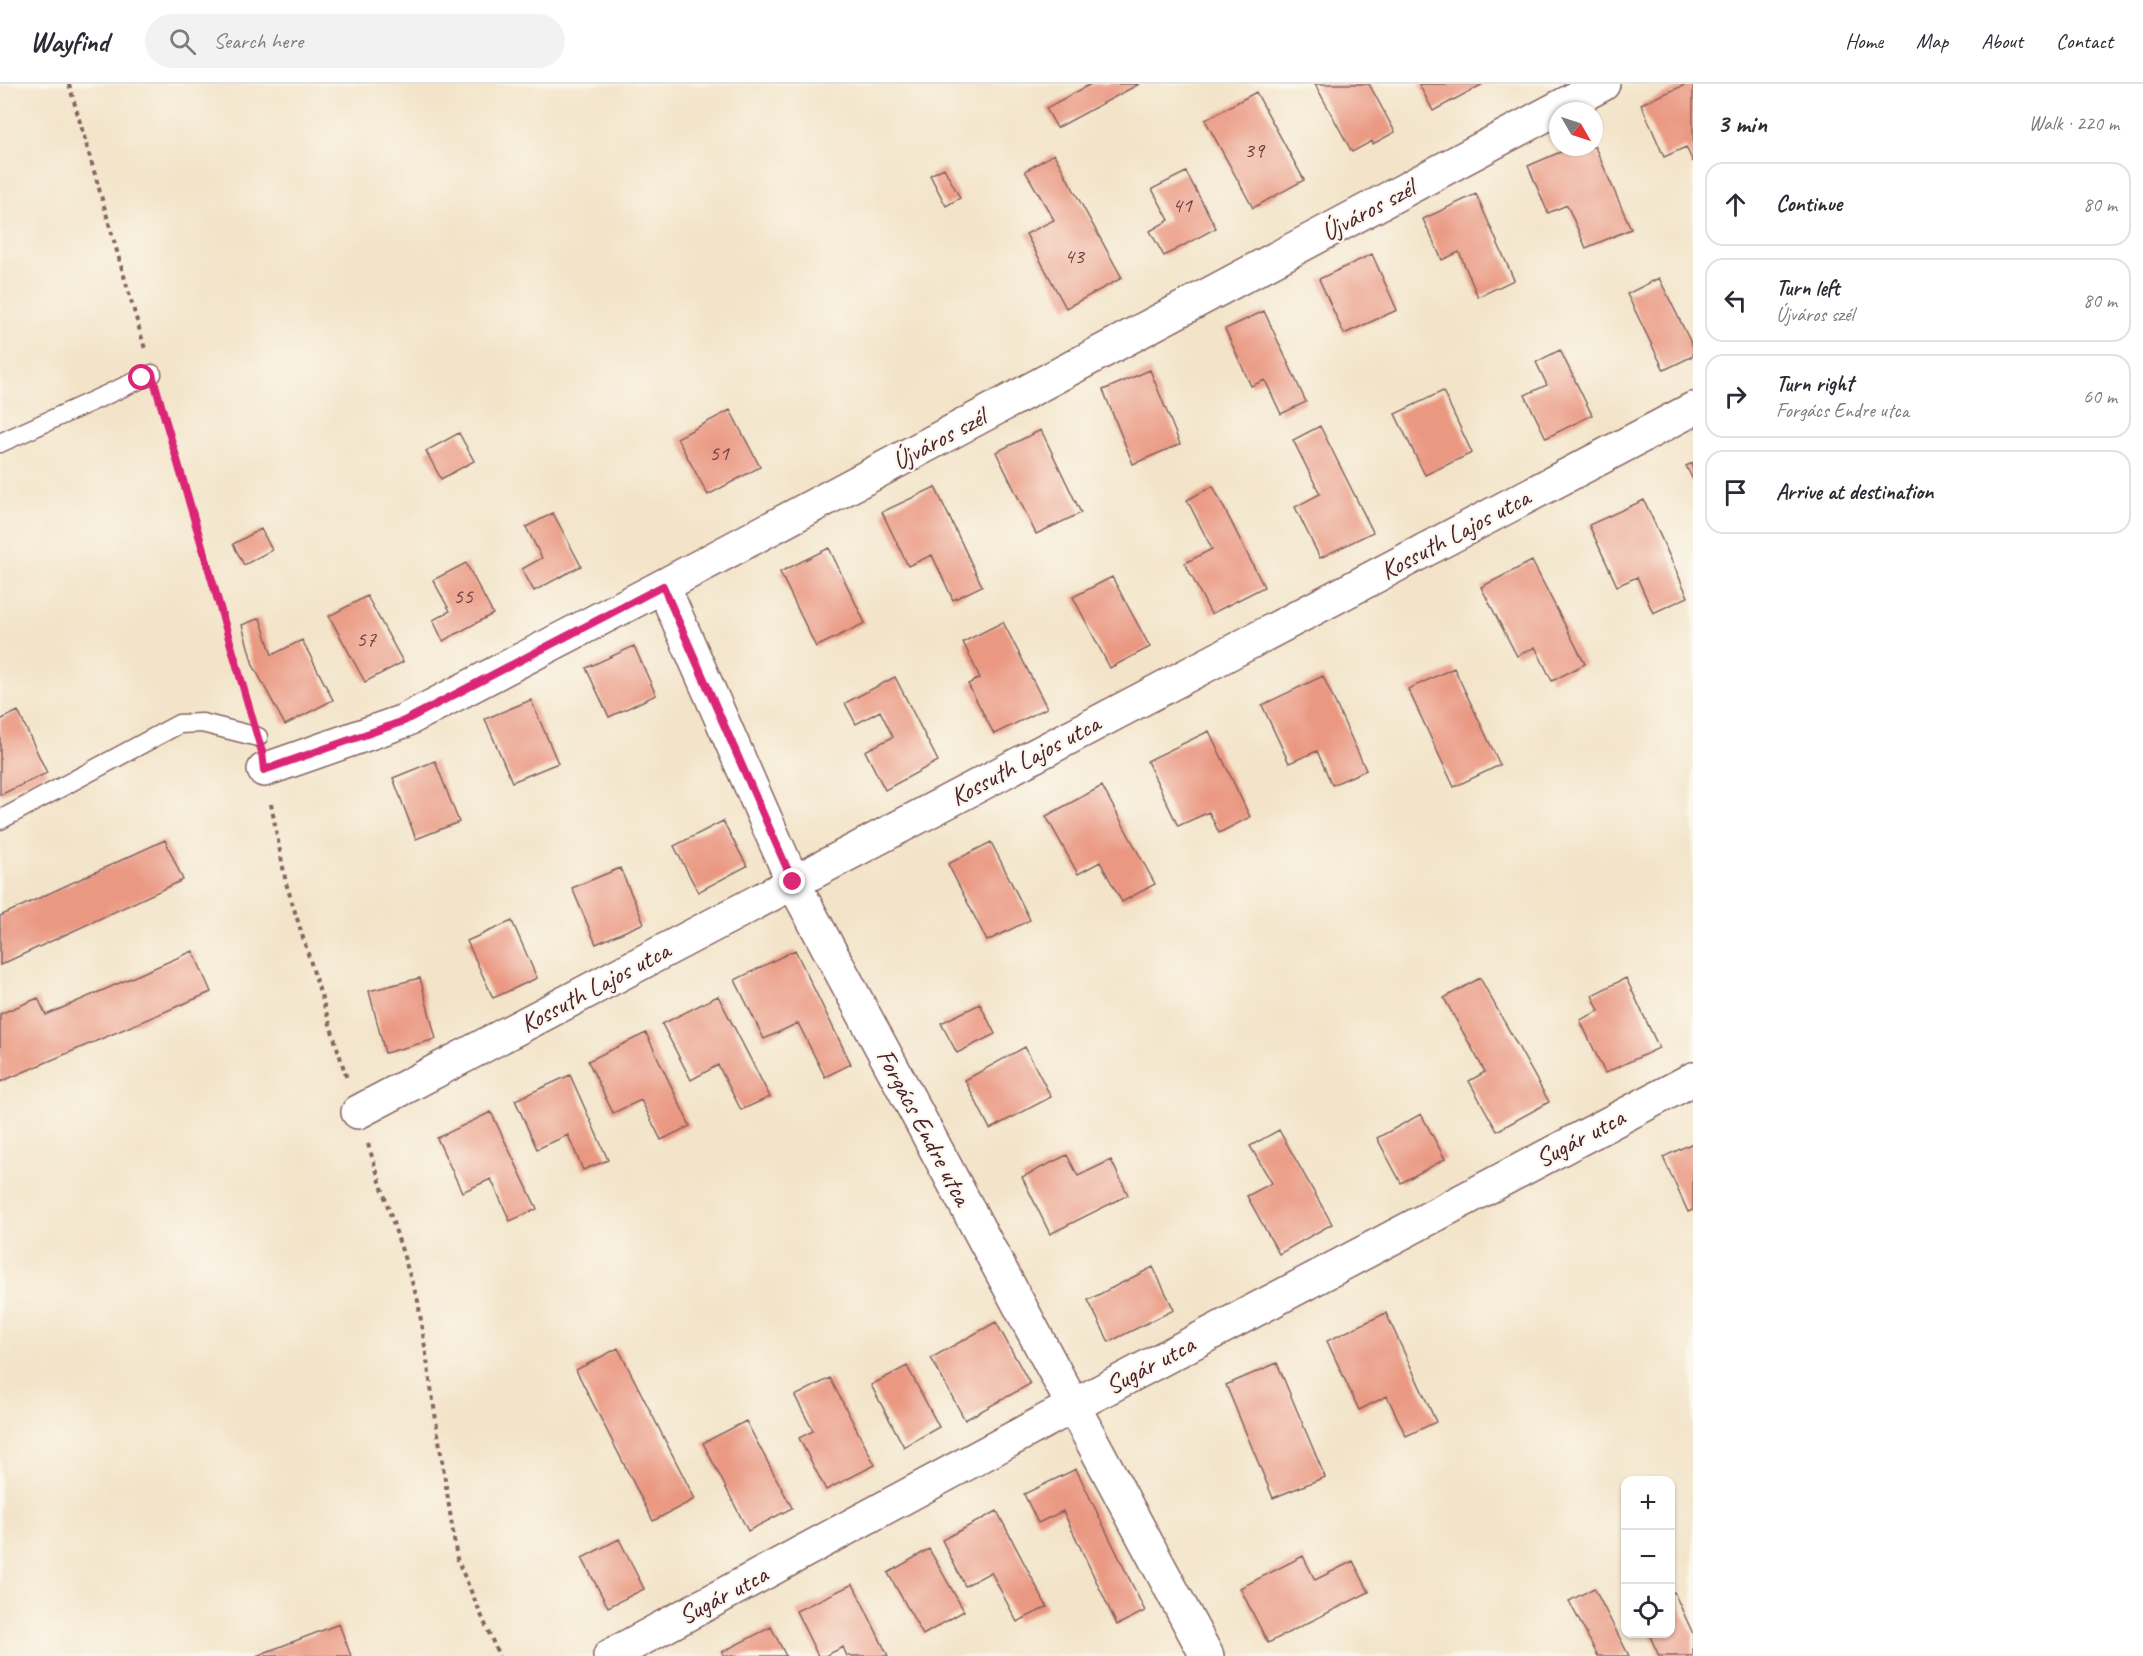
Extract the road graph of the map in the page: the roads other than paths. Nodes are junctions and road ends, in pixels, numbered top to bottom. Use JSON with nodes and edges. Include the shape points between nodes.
{"nodes":[{"id":1,"x":1604,"y":84,"type":"edge"},
{"id":2,"x":152,"y":374,"type":"road end"},
{"id":3,"x":1693,"y":409,"type":"edge"},
{"id":4,"x":0,"y":443,"type":"edge"},
{"id":5,"x":663,"y":586,"type":"junction"},
{"id":6,"x":258,"y":737,"type":"road end"},
{"id":7,"x":264,"y":770,"type":"road end"},
{"id":8,"x":0,"y":820,"type":"edge"},
{"id":9,"x":793,"y":882,"type":"junction"},
{"id":10,"x":1693,"y":1078,"type":"edge"},
{"id":11,"x":358,"y":1113,"type":"road end"},
{"id":12,"x":1073,"y":1406,"type":"junction"},
{"id":13,"x":610,"y":1656,"type":"edge"},
{"id":14,"x":1207,"y":1656,"type":"edge"}],
"edges":[{"from":1,"to":5,"type":"street","name":"Újváros szél"},
{"from":2,"to":4,"type":"lane"},
{"from":3,"to":9,"type":"street","name":"Kossuth Lajos utca"},
{"from":5,"to":7,"type":"street","name":"Újváros szél","via":[[404,721]]},
{"from":5,"to":9,"type":"street","name":"Forgács Endre utca"},
{"from":6,"to":8,"type":"lane","via":[[202,723],[179,724]]},
{"from":9,"to":11,"type":"street","name":"Kossuth Lajos utca"},
{"from":9,"to":12,"type":"street","name":"Forgács Endre utca"},
{"from":10,"to":12,"type":"street","name":"Sugár utca"},
{"from":12,"to":13,"type":"street","name":"Sugár utca"},
{"from":12,"to":14,"type":"street","name":"Forgács Endre utca"}]}
